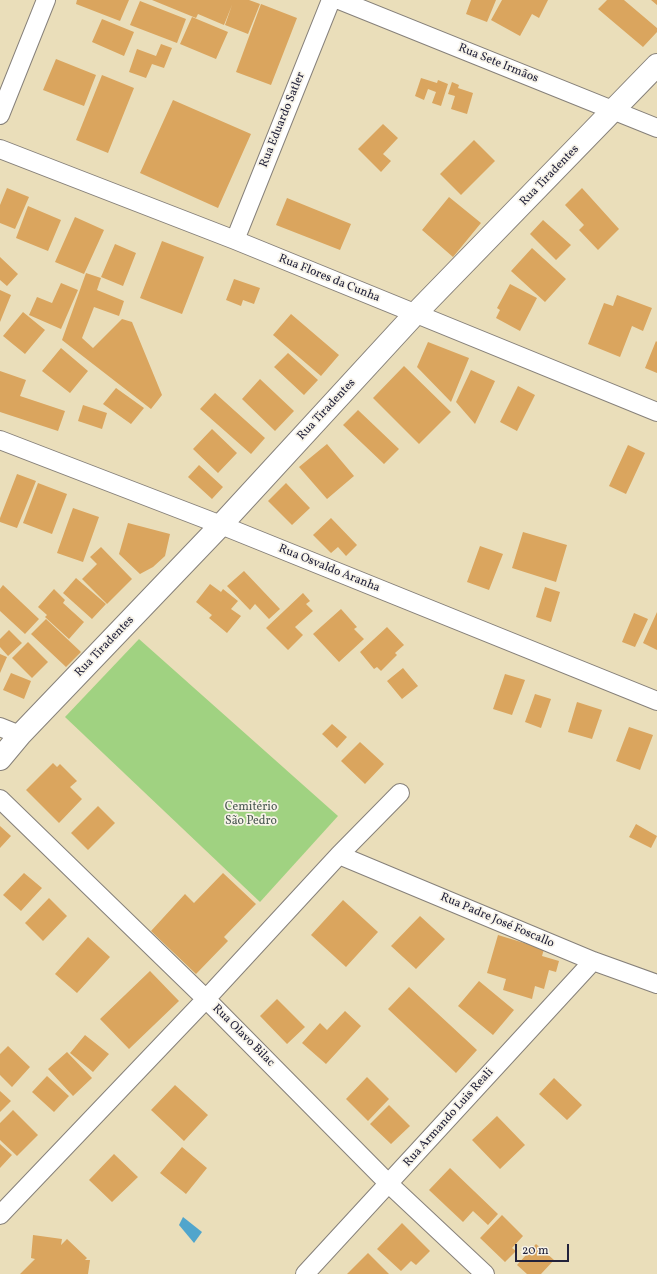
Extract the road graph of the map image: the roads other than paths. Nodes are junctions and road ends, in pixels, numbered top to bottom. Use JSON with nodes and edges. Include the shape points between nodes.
{"nodes":[{"id":1,"x":46,"y":0,"type":"edge"},
{"id":2,"x":330,"y":0,"type":"edge"},
{"id":3,"x":338,"y":0,"type":"edge"},
{"id":4,"x":657,"y":65,"type":"edge"},
{"id":5,"x":614,"y":111,"type":"junction"},
{"id":6,"x":0,"y":115,"type":"edge"},
{"id":7,"x":657,"y":128,"type":"edge"},
{"id":8,"x":0,"y":149,"type":"edge"},
{"id":9,"x":235,"y":240,"type":"junction"},
{"id":10,"x":414,"y":314,"type":"junction"},
{"id":11,"x":657,"y":412,"type":"edge"},
{"id":12,"x":0,"y":440,"type":"edge"},
{"id":13,"x":221,"y":525,"type":"junction"},
{"id":14,"x":657,"y":701,"type":"edge"},
{"id":15,"x":0,"y":727,"type":"edge"},
{"id":16,"x":20,"y":735,"type":"junction"},
{"id":17,"x":0,"y":759,"type":"edge"},
{"id":18,"x":400,"y":793,"type":"dead end"},
{"id":19,"x":0,"y":799,"type":"edge"},
{"id":20,"x":339,"y":855,"type":"junction"},
{"id":21,"x":593,"y":961,"type":"junction"},
{"id":22,"x":657,"y":984,"type":"edge"},
{"id":23,"x":206,"y":999,"type":"junction"},
{"id":24,"x":389,"y":1184,"type":"junction"},
{"id":25,"x":0,"y":1215,"type":"edge"},
{"id":26,"x":305,"y":1274,"type":"edge"},
{"id":27,"x":485,"y":1274,"type":"edge"}],
"edges":[{"from":1,"to":6,"type":"street"},
{"from":2,"to":9,"type":"street","name":"Rua Eduardo Satler"},
{"from":3,"to":5,"type":"street","name":"Rua Sete Irmãos"},
{"from":4,"to":5,"type":"street","name":"Rua Tiradentes"},
{"from":5,"to":7,"type":"street","name":"Rua Sete Irmãos"},
{"from":5,"to":10,"type":"street","name":"Rua Tiradentes"},
{"from":8,"to":9,"type":"street","name":"Rua Flores da Cunha"},
{"from":9,"to":10,"type":"street","name":"Rua Flores da Cunha"},
{"from":10,"to":11,"type":"street","name":"Rua Flores da Cunha"},
{"from":10,"to":13,"type":"street","name":"Rua Tiradentes"},
{"from":12,"to":13,"type":"street","name":"Rua Osvaldo Aranha"},
{"from":13,"to":14,"type":"street","name":"Rua Osvaldo Aranha"},
{"from":13,"to":16,"type":"street","name":"Rua Tiradentes"},
{"from":15,"to":16,"type":"street"},
{"from":16,"to":17,"type":"street","name":"Rua Tiradentes"},
{"from":18,"to":20,"type":"street"},
{"from":19,"to":23,"type":"street","name":"Rua Olavo Bilac"},
{"from":20,"to":21,"type":"street","name":"Rua Padre José Foscallo"},
{"from":20,"to":23,"type":"street"},
{"from":21,"to":22,"type":"street","name":"Rua Padre José Foscallo"},
{"from":21,"to":24,"type":"street","name":"Rua Armando Luis Reali"},
{"from":23,"to":24,"type":"street","name":"Rua Olavo Bilac"},
{"from":23,"to":25,"type":"street"},
{"from":24,"to":26,"type":"street","name":"Rua Armando Luis Reali"},
{"from":24,"to":27,"type":"street","name":"Rua Olavo Bilac"}]}
